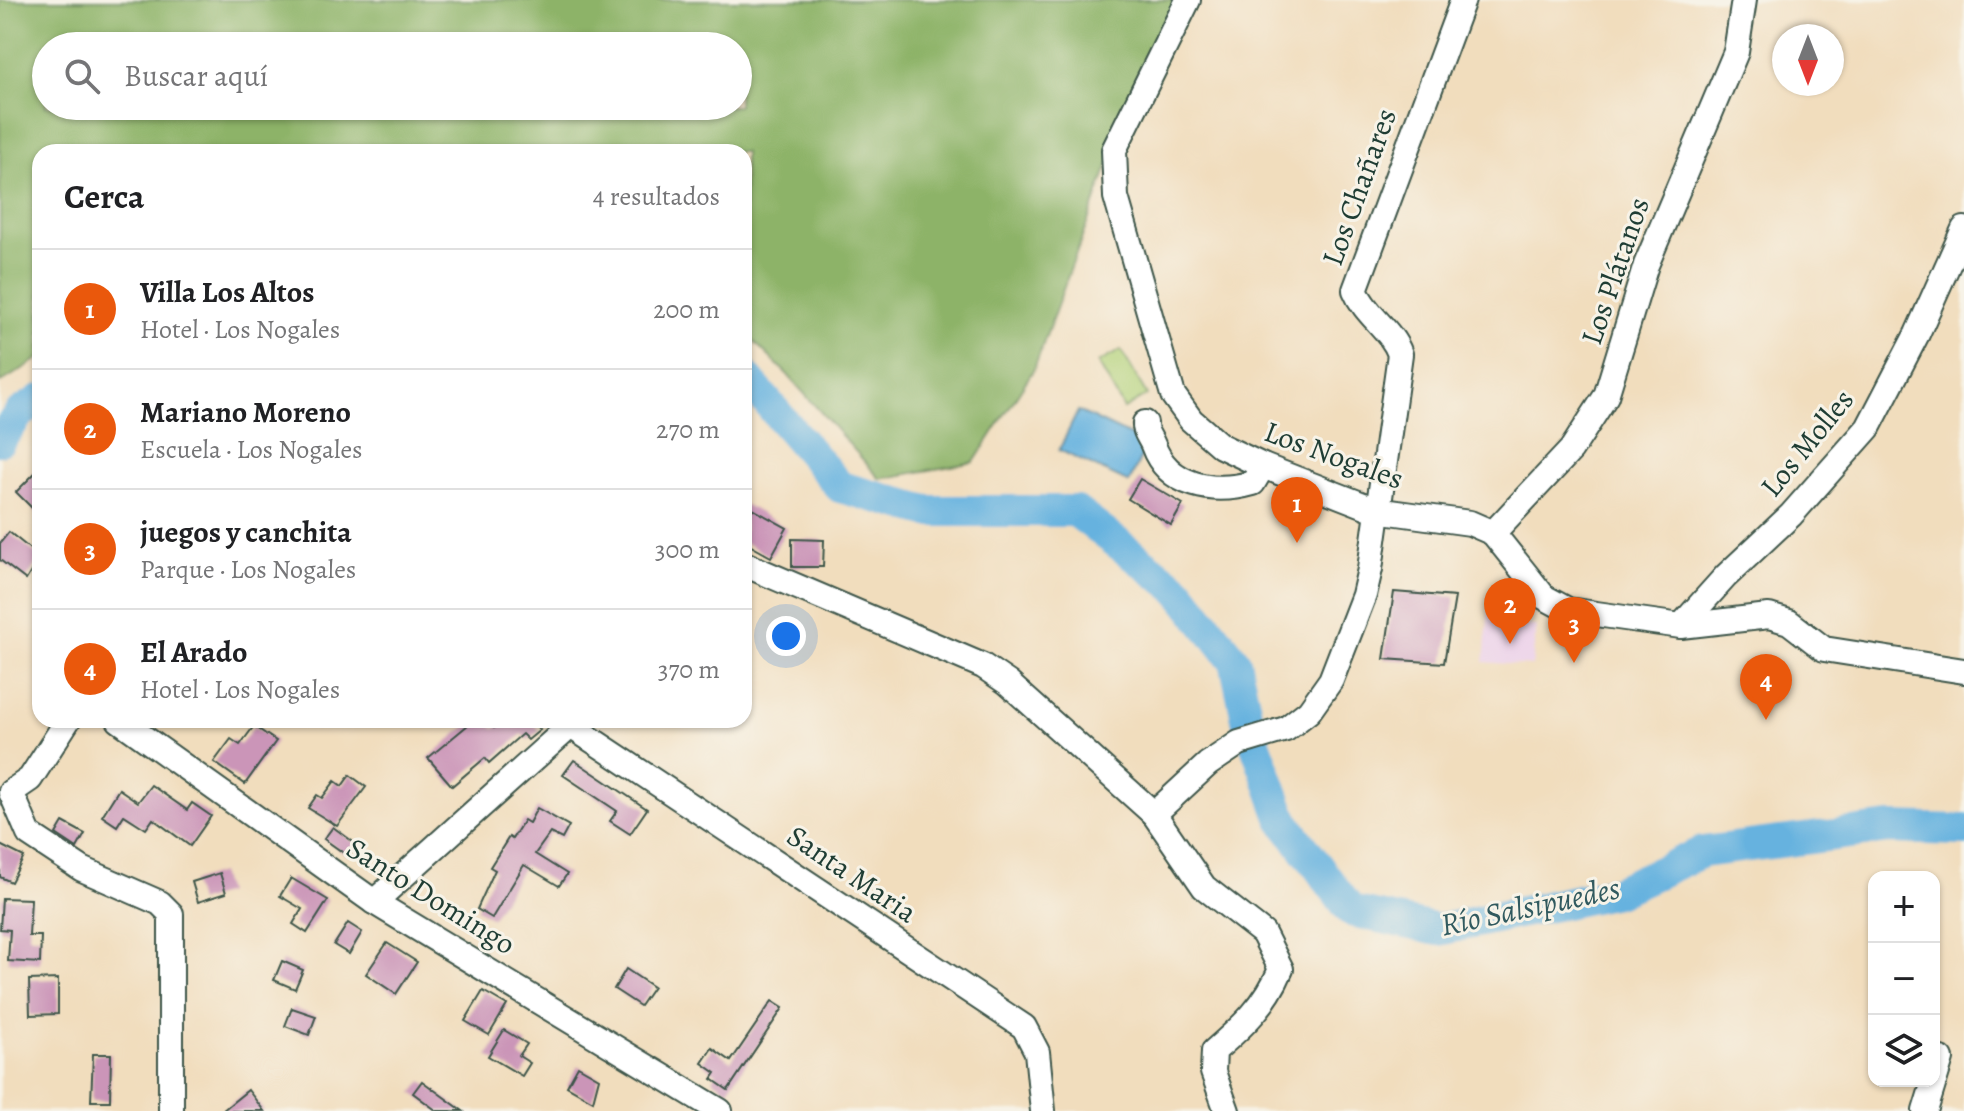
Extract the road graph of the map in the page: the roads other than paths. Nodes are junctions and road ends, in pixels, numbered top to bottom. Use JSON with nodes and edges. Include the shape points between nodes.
{"nodes":[{"id":1,"x":1188,"y":0,"type":"edge"},
{"id":2,"x":1463,"y":0,"type":"edge"},
{"id":3,"x":1744,"y":0,"type":"edge"},
{"id":4,"x":1964,"y":229,"type":"edge"},
{"id":5,"x":1145,"y":423,"type":"dead end"},
{"id":6,"x":1263,"y":466,"type":"junction"},
{"id":7,"x":1376,"y":510,"type":"junction"},
{"id":8,"x":1493,"y":533,"type":"junction"},
{"id":9,"x":752,"y":569,"type":"edge"},
{"id":10,"x":1681,"y":626,"type":"junction"},
{"id":11,"x":1964,"y":671,"type":"edge"},
{"id":12,"x":63,"y":728,"type":"edge"},
{"id":13,"x":130,"y":728,"type":"edge"},
{"id":14,"x":568,"y":728,"type":"edge"},
{"id":15,"x":581,"y":728,"type":"edge"},
{"id":16,"x":6,"y":790,"type":"edge"},
{"id":17,"x":1154,"y":814,"type":"junction"},
{"id":18,"x":374,"y":902,"type":"junction"},
{"id":19,"x":1941,"y":1059,"type":"dead end"},
{"id":20,"x":171,"y":1111,"type":"edge"},
{"id":21,"x":720,"y":1111,"type":"edge"},
{"id":22,"x":1043,"y":1111,"type":"edge"},
{"id":23,"x":1227,"y":1111,"type":"edge"},
{"id":24,"x":1925,"y":1111,"type":"edge"}],
"edges":[{"from":1,"to":6,"type":"street","name":"Los Nogales","via":[[1114,150],[1116,197],[1173,395],[1191,420],[1221,446]]},
{"from":2,"to":7,"type":"street","name":"Los Chañares","via":[[1355,290],[1400,354]]},
{"from":3,"to":8,"type":"street","name":"Los Plátanos","via":[[1736,52],[1646,265],[1606,396],[1571,450]]},
{"from":4,"to":10,"type":"street","name":"Los Molles","via":[[1868,428]]},
{"from":5,"to":6,"type":"street","via":[[1156,455],[1183,481],[1235,488],[1253,483]]},
{"from":6,"to":7,"type":"street","name":"Los Nogales"},
{"from":7,"to":8,"type":"street","name":"Los Nogales","via":[[1470,523]]},
{"from":7,"to":17,"type":"street","name":"Los Chañares","via":[[1364,595],[1331,680],[1309,711],[1286,729],[1239,743]]},
{"from":8,"to":10,"type":"street","via":[[1544,597],[1568,610]]},
{"from":9,"to":17,"type":"street","via":[[983,666]]},
{"from":10,"to":11,"type":"street","via":[[1769,616],[1789,622],[1824,649]]},
{"from":12,"to":16,"type":"street","via":[[30,779]]},
{"from":13,"to":18,"type":"street","name":"Santo Domingo"},
{"from":14,"to":18,"type":"street"},
{"from":15,"to":22,"type":"street","name":"Santa Maria","via":[[1024,1027],[1037,1052]]},
{"from":16,"to":20,"type":"street","via":[[29,834],[82,869],[160,903],[171,914]]},
{"from":17,"to":23,"type":"street","via":[[1204,887],[1263,933],[1281,969],[1271,994],[1214,1051],[1213,1072]]},
{"from":18,"to":21,"type":"street","name":"Santo Domingo"},
{"from":19,"to":24,"type":"street"}]}
